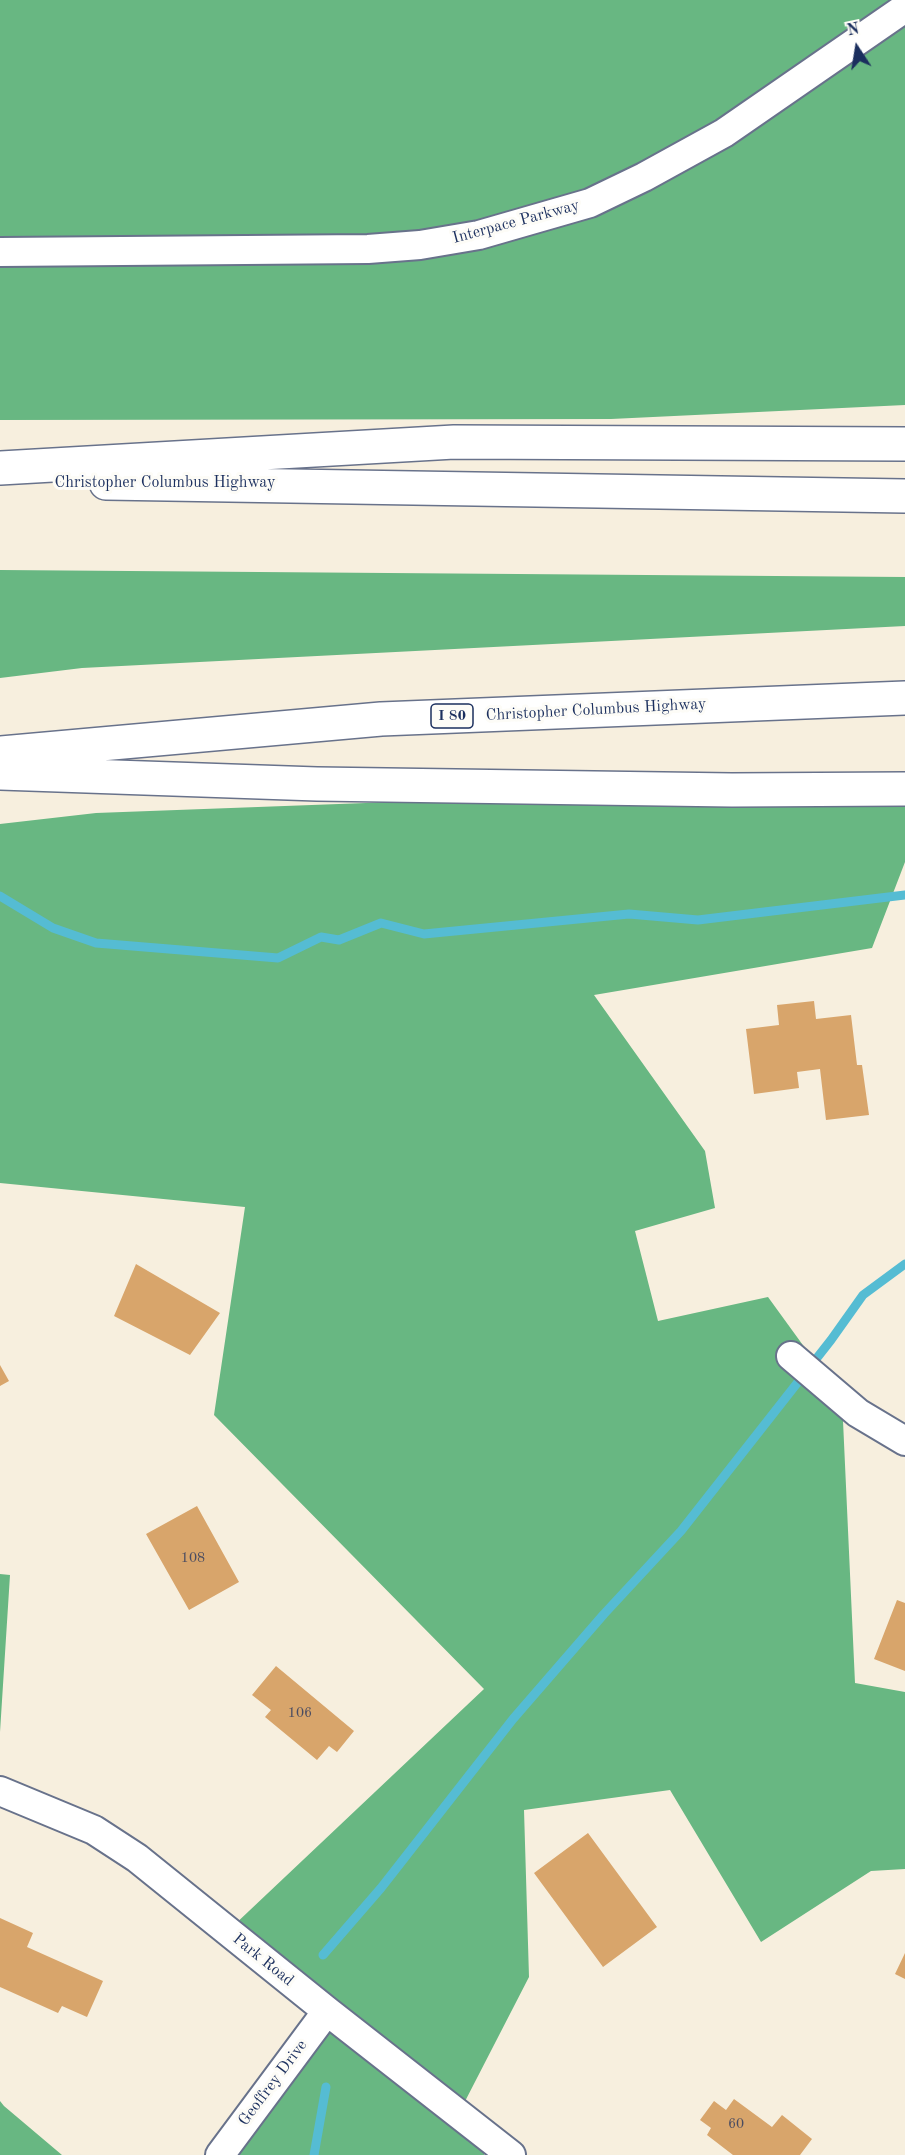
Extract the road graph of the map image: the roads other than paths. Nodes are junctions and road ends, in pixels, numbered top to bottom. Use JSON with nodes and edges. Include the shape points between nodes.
{"nodes":[{"id":1,"x":905,"y":8,"type":"edge"},
{"id":2,"x":0,"y":252,"type":"edge"},
{"id":3,"x":905,"y":444,"type":"edge"},
{"id":4,"x":0,"y":468,"type":"edge"},
{"id":5,"x":0,"y":482,"type":"edge"},
{"id":6,"x":905,"y":496,"type":"edge"},
{"id":7,"x":905,"y":698,"type":"edge"},
{"id":8,"x":0,"y":753,"type":"edge"},
{"id":9,"x":0,"y":773,"type":"edge"},
{"id":10,"x":905,"y":789,"type":"edge"},
{"id":11,"x":791,"y":1356,"type":"dead end"},
{"id":12,"x":905,"y":1441,"type":"edge"},
{"id":13,"x":0,"y":1791,"type":"edge"},
{"id":14,"x":327,"y":2012,"type":"junction"},
{"id":15,"x":220,"y":2155,"type":"edge"},
{"id":16,"x":511,"y":2155,"type":"edge"}],
"edges":[{"from":1,"to":2,"type":"street","name":"Interpace Parkway","via":[[724,133],[644,177],[590,203],[479,235],[368,249]]},
{"from":3,"to":4,"type":"highway","via":[[454,442]]},
{"from":5,"to":6,"type":"highway","name":"Christopher Columbus Highway"},
{"from":7,"to":8,"type":"highway","name":"Christopher Columbus Highway","number":"I 80","via":[[381,719]]},
{"from":9,"to":10,"type":"highway","via":[[340,785]]},
{"from":11,"to":12,"type":"street","via":[[858,1413]]},
{"from":13,"to":14,"type":"street","name":"Park Road","via":[[94,1830],[136,1858]]},
{"from":14,"to":15,"type":"street","name":"Geoffrey Drive"},
{"from":14,"to":16,"type":"street","name":"Park Road"}]}
